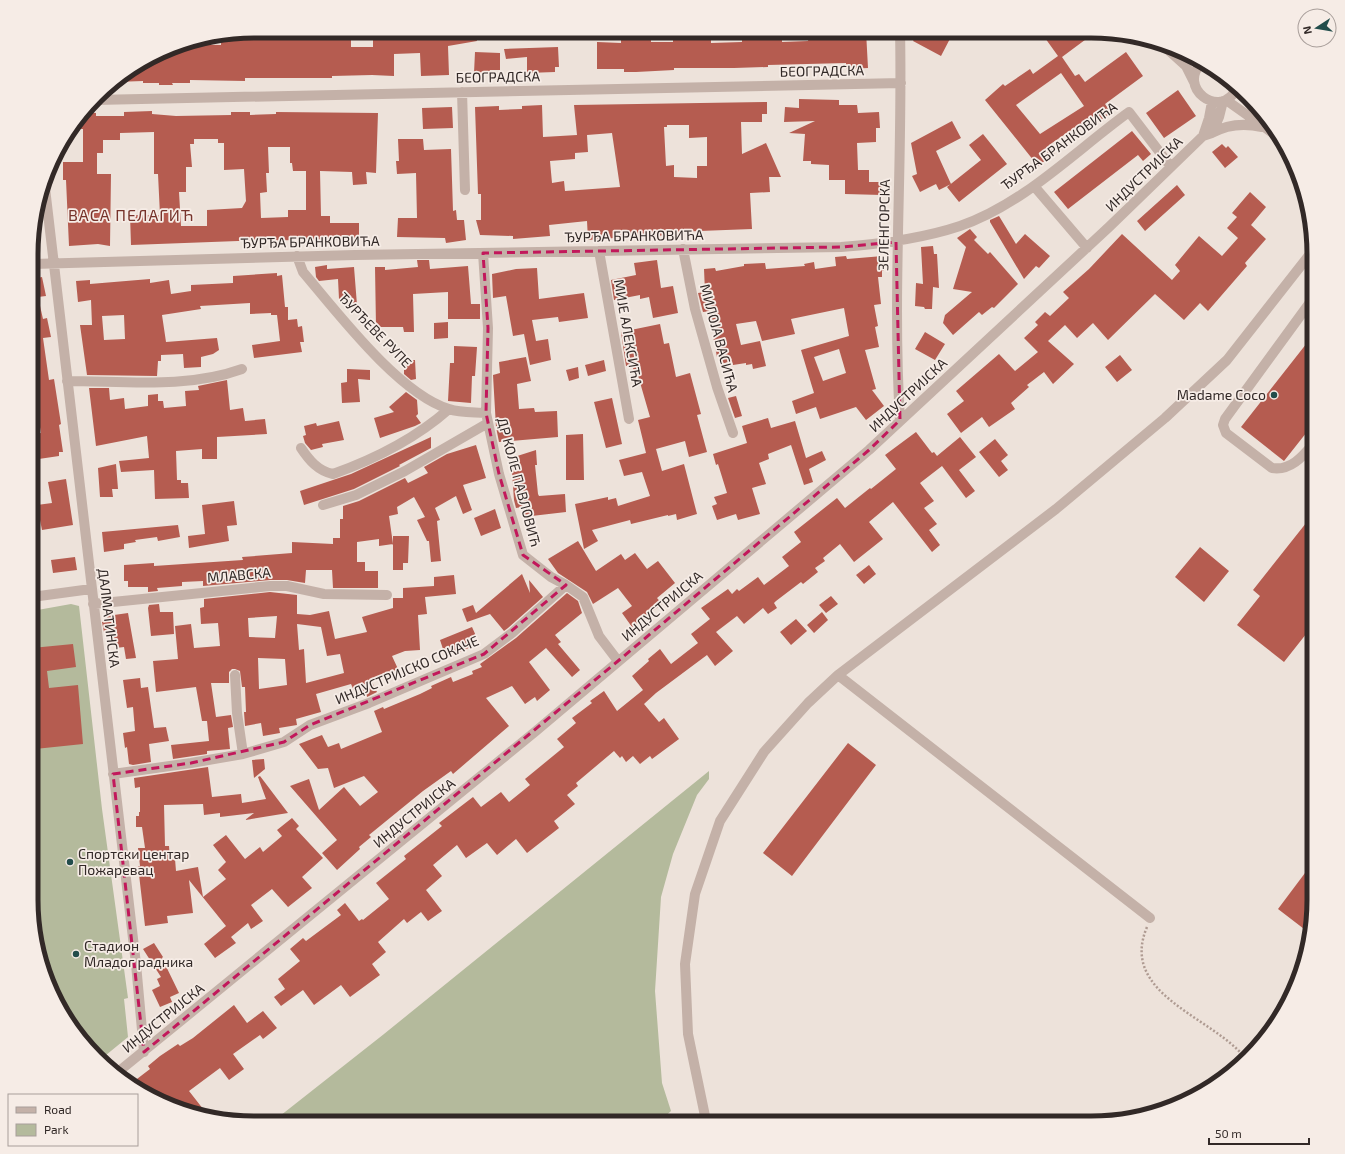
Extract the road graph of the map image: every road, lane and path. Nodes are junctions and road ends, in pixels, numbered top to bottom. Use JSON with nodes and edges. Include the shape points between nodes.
{"nodes":[{"id":1,"x":900,"y":38,"type":"edge"},
{"id":2,"x":1172,"y":53,"type":"edge"},
{"id":3,"x":1199,"y":67,"type":"edge"},
{"id":4,"x":901,"y":83,"type":"junction"},
{"id":5,"x":1194,"y":84,"type":"junction"},
{"id":6,"x":1233,"y":91,"type":"edge"},
{"id":7,"x":462,"y":92,"type":"junction"},
{"id":8,"x":102,"y":100,"type":"edge"},
{"id":9,"x":1224,"y":100,"type":"junction"},
{"id":10,"x":1212,"y":102,"type":"junction"},
{"id":11,"x":1267,"y":129,"type":"edge"},
{"id":12,"x":1268,"y":130,"type":"edge"},
{"id":13,"x":1207,"y":135,"type":"junction"},
{"id":14,"x":1171,"y":167,"type":"junction"},
{"id":15,"x":1034,"y":186,"type":"junction"},
{"id":16,"x":465,"y":190,"type":"dead end"},
{"id":17,"x":46,"y":195,"type":"edge"},
{"id":18,"x":896,"y":242,"type":"junction"},
{"id":19,"x":1087,"y":248,"type":"junction"},
{"id":20,"x":683,"y":249,"type":"junction"},
{"id":21,"x":599,"y":251,"type":"junction"},
{"id":22,"x":483,"y":253,"type":"junction"},
{"id":23,"x":297,"y":256,"type":"junction"},
{"id":24,"x":1307,"y":258,"type":"edge"},
{"id":25,"x":38,"y":264,"type":"edge"},
{"id":26,"x":53,"y":264,"type":"junction"},
{"id":27,"x":1307,"y":306,"type":"edge"},
{"id":28,"x":242,"y":369,"type":"dead end"},
{"id":29,"x":66,"y":381,"type":"junction"},
{"id":30,"x":449,"y":409,"type":"junction"},
{"id":31,"x":486,"y":413,"type":"junction"},
{"id":32,"x":629,"y":419,"type":"dead end"},
{"id":33,"x":900,"y":420,"type":"junction"},
{"id":34,"x":488,"y":423,"type":"junction"},
{"id":35,"x":733,"y":433,"type":"dead end"},
{"id":36,"x":301,"y":448,"type":"dead end"},
{"id":37,"x":1307,"y":450,"type":"edge"},
{"id":38,"x":323,"y":505,"type":"dead end"},
{"id":39,"x":566,"y":585,"type":"junction"},
{"id":40,"x":91,"y":589,"type":"junction"},
{"id":41,"x":387,"y":595,"type":"dead end"},
{"id":42,"x":38,"y":596,"type":"edge"},
{"id":43,"x":93,"y":604,"type":"junction"},
{"id":44,"x":618,"y":661,"type":"junction"},
{"id":45,"x":235,"y":675,"type":"dead end"},
{"id":46,"x":838,"y":675,"type":"junction"},
{"id":47,"x":243,"y":754,"type":"junction"},
{"id":48,"x":113,"y":774,"type":"junction"},
{"id":49,"x":1150,"y":918,"type":"joint"},
{"id":50,"x":144,"y":1052,"type":"junction"},
{"id":51,"x":1241,"y":1055,"type":"edge"},
{"id":52,"x":121,"y":1070,"type":"edge"},
{"id":53,"x":705,"y":1116,"type":"edge"}],
"edges":[{"from":1,"to":4,"type":"street","name":"ЗЕЛЕНГОРСКА"},
{"from":2,"to":5,"type":"street","via":[[1186,66]]},
{"from":3,"to":5,"type":"street"},
{"from":4,"to":7,"type":"street","name":"БЕОГРАДСКА"},
{"from":4,"to":18,"type":"street","name":"ЗЕЛЕНГОРСКА"},
{"from":5,"to":10,"type":"street","via":[[1200,95]]},
{"from":6,"to":9,"type":"street"},
{"from":7,"to":8,"type":"street","name":"БЕОГРАДСКА"},
{"from":7,"to":16,"type":"street"},
{"from":9,"to":10,"type":"street"},
{"from":9,"to":11,"type":"street"},
{"from":9,"to":13,"type":"street","name":"ИНДУСТРИЈСКА","via":[[1219,117]]},
{"from":10,"to":13,"type":"street","name":"ИНДУСТРИЈСКА"},
{"from":12,"to":13,"type":"street","via":[[1249,124],[1233,125],[1222,127]]},
{"from":13,"to":14,"type":"street","name":"ИНДУСТРИЈСКА"},
{"from":14,"to":15,"type":"street","name":"ЂУРЂА БРАНКОВИЋА","via":[[1129,112]]},
{"from":14,"to":19,"type":"street","name":"ИНДУСТРИЈСКА"},
{"from":15,"to":18,"type":"street","name":"ЂУРЂА БРАНКОВИЋА","via":[[960,226]]},
{"from":15,"to":19,"type":"street"},
{"from":17,"to":26,"type":"street","name":"ДАЛМАТИНСКА"},
{"from":18,"to":20,"type":"street","name":"ЂУРЂА БРАНКОВИЋА","via":[[841,247]]},
{"from":18,"to":33,"type":"street","name":"ЗЕЛЕНГОРСКА"},
{"from":19,"to":33,"type":"street","name":"ИНДУСТРИЈСКА"},
{"from":20,"to":21,"type":"street","name":"ЂУРЂА БРАНКОВИЋА"},
{"from":20,"to":35,"type":"street","name":"МИЛОЈА ВАСИЋА","via":[[695,309]]},
{"from":21,"to":22,"type":"street","name":"ЂУРЂА БРАНКОВИЋА"},
{"from":21,"to":32,"type":"street","name":"МИЈЕ АЛЕКСИЋА"},
{"from":22,"to":23,"type":"street","name":"ЂУРЂА БРАНКОВИЋА"},
{"from":22,"to":31,"type":"street","via":[[488,328]]},
{"from":23,"to":26,"type":"street","name":"ЂУРЂА БРАНКОВИЋА"},
{"from":23,"to":30,"type":"street","name":"ЂУРЂЕВЕ РУПЕ","via":[[303,272],[377,357],[414,389]]},
{"from":24,"to":46,"type":"street","via":[[1227,360],[1165,418],[1056,509]]},
{"from":25,"to":26,"type":"street","name":"ЂУРЂА БРАНКОВИЋА"},
{"from":26,"to":29,"type":"street","name":"ДАЛМАТИНСКА"},
{"from":27,"to":37,"type":"street","via":[[1223,425],[1226,433],[1272,468],[1279,469],[1292,465]]},
{"from":28,"to":29,"type":"street","via":[[215,377],[168,382]]},
{"from":29,"to":40,"type":"street","name":"ДАЛМАТИНСКА"},
{"from":30,"to":31,"type":"street","name":"ЂУРЂЕВЕ РУПЕ"},
{"from":30,"to":36,"type":"street","via":[[381,455],[332,474],[311,462]]},
{"from":31,"to":34,"type":"street","name":"ДР КОЛЕ ПАВЛОВИЋ"},
{"from":33,"to":44,"type":"street","name":"ИНДУСТРИЈСКА","via":[[869,450]]},
{"from":34,"to":38,"type":"street","via":[[406,471],[356,495]]},
{"from":34,"to":39,"type":"street","name":"ДР КОЛЕ ПАВЛОВИЋ","via":[[499,474],[523,555],[551,577]]},
{"from":39,"to":44,"type":"street","name":"ДР КОЛЕ ПАВЛОВИЋ","via":[[583,597],[599,636]]},
{"from":39,"to":47,"type":"street","name":"ИНДУСТРИЈСКО СОКАЧЕ","via":[[484,654],[310,725],[284,742]]},
{"from":40,"to":42,"type":"street"},
{"from":40,"to":43,"type":"street","name":"ДАЛМАТИНСКА"},
{"from":41,"to":43,"type":"street","name":"МЛАВСКА","via":[[324,594],[287,586],[270,586]]},
{"from":43,"to":48,"type":"street","name":"ДАЛМАТИНСКА"},
{"from":44,"to":50,"type":"street","name":"ИНДУСТРИЈСКА"},
{"from":45,"to":47,"type":"street"},
{"from":46,"to":49,"type":"street"},
{"from":46,"to":53,"type":"street","via":[[808,703],[764,752],[720,821],[695,894],[685,964],[688,1034]]},
{"from":47,"to":48,"type":"street","name":"ИНДУСТРИЈСКО СОКАЧЕ"},
{"from":48,"to":50,"type":"street","name":"ДАЛМАТИНСКА"},
{"from":49,"to":51,"type":"path","via":[[1141,940],[1142,959],[1149,980],[1167,998],[1226,1039]]},
{"from":50,"to":52,"type":"street","name":"ИНДУСТРИЈСКА"}]}
